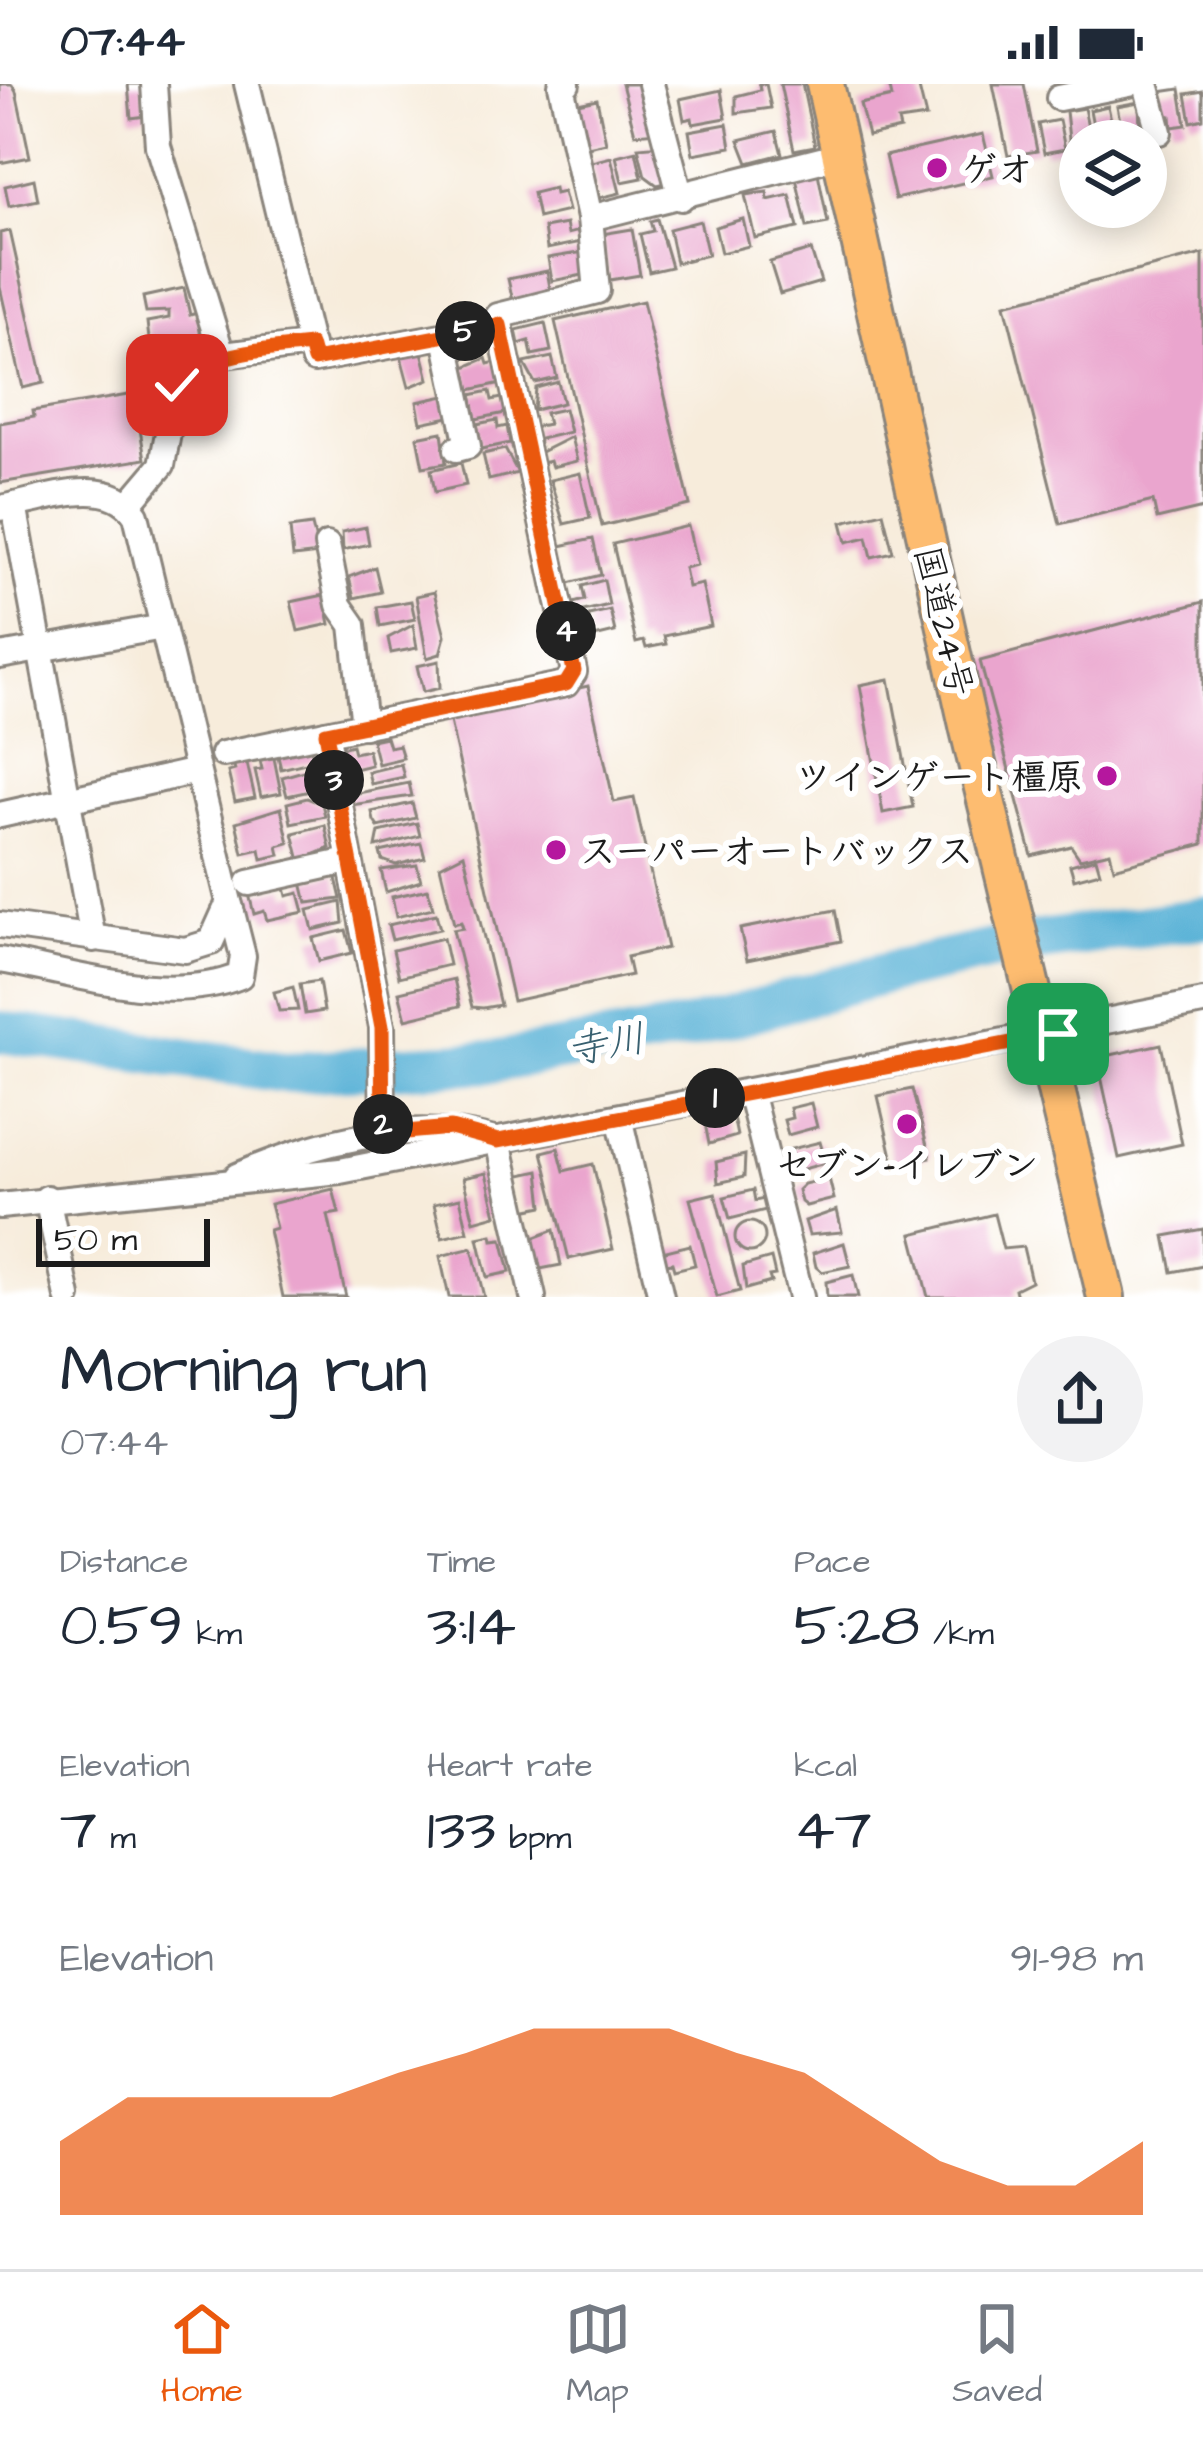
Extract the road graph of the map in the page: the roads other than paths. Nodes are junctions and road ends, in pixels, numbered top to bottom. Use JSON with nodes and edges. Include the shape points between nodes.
{"nodes":[{"id":1,"x":154,"y":84,"type":"edge"},
{"id":2,"x":247,"y":84,"type":"edge"},
{"id":3,"x":563,"y":84,"type":"edge"},
{"id":4,"x":650,"y":84,"type":"edge"},
{"id":5,"x":826,"y":84,"type":"edge"},
{"id":6,"x":1130,"y":84,"type":"edge"},
{"id":7,"x":1146,"y":84,"type":"edge"},
{"id":8,"x":1059,"y":98,"type":"dead end"},
{"id":9,"x":1156,"y":120,"type":"edge"},
{"id":10,"x":841,"y":155,"type":"junction"},
{"id":11,"x":681,"y":198,"type":"junction"},
{"id":12,"x":590,"y":218,"type":"junction"},
{"id":13,"x":501,"y":329,"type":"junction"},
{"id":14,"x":310,"y":345,"type":"junction"},
{"id":15,"x":223,"y":355,"type":"junction"},
{"id":16,"x":457,"y":449,"type":"dead end"},
{"id":17,"x":129,"y":504,"type":"junction"},
{"id":18,"x":7,"y":507,"type":"edge"},
{"id":19,"x":327,"y":545,"type":"dead end"},
{"id":20,"x":163,"y":627,"type":"junction"},
{"id":21,"x":41,"y":649,"type":"junction"},
{"id":22,"x":0,"y":656,"type":"edge"},
{"id":23,"x":364,"y":726,"type":"junction"},
{"id":24,"x":326,"y":733,"type":"junction"},
{"id":25,"x":223,"y":754,"type":"dead end"},
{"id":26,"x":197,"y":771,"type":"junction"},
{"id":27,"x":69,"y":800,"type":"junction"},
{"id":28,"x":0,"y":815,"type":"edge"},
{"id":29,"x":349,"y":861,"type":"junction"},
{"id":30,"x":249,"y":883,"type":"dead end"},
{"id":31,"x":229,"y":902,"type":"junction"},
{"id":32,"x":0,"y":925,"type":"edge"},
{"id":33,"x":93,"y":939,"type":"junction"},
{"id":34,"x":0,"y":960,"type":"edge"},
{"id":35,"x":1203,"y":1002,"type":"edge"},
{"id":36,"x":1038,"y":1023,"type":"junction"},
{"id":37,"x":750,"y":1091,"type":"junction"},
{"id":38,"x":619,"y":1117,"type":"junction"},
{"id":39,"x":383,"y":1122,"type":"junction"},
{"id":40,"x":498,"y":1141,"type":"junction"},
{"id":41,"x":219,"y":1184,"type":"junction"},
{"id":42,"x":46,"y":1198,"type":"junction"},
{"id":43,"x":0,"y":1206,"type":"edge"},
{"id":44,"x":68,"y":1297,"type":"edge"},
{"id":45,"x":533,"y":1297,"type":"edge"},
{"id":46,"x":661,"y":1297,"type":"edge"},
{"id":47,"x":801,"y":1297,"type":"edge"},
{"id":48,"x":1106,"y":1297,"type":"edge"}],
"edges":[{"from":1,"to":15,"type":"street","via":[[158,146]]},
{"from":2,"to":14,"type":"street"},
{"from":3,"to":12,"type":"street"},
{"from":4,"to":11,"type":"street"},
{"from":5,"to":10,"type":"highway","name":"国道24号"},
{"from":6,"to":8,"type":"street"},
{"from":7,"to":9,"type":"street"},
{"from":10,"to":11,"type":"street"},
{"from":10,"to":36,"type":"highway","name":"国道24号"},
{"from":11,"to":12,"type":"street"},
{"from":12,"to":13,"type":"street","via":[[597,291],[498,316]]},
{"from":13,"to":14,"type":"street","via":[[314,360]]},
{"from":13,"to":16,"type":"street","via":[[447,347],[468,446]]},
{"from":13,"to":23,"type":"street","via":[[574,671],[566,684]]},
{"from":14,"to":15,"type":"street"},
{"from":15,"to":17,"type":"street","via":[[177,385],[162,465]]},
{"from":17,"to":18,"type":"street","via":[[101,491]]},
{"from":17,"to":20,"type":"street"},
{"from":18,"to":21,"type":"street"},
{"from":19,"to":23,"type":"street","via":[[339,605],[353,625]]},
{"from":20,"to":21,"type":"street"},
{"from":20,"to":26,"type":"street"},
{"from":21,"to":22,"type":"street"},
{"from":21,"to":27,"type":"street"},
{"from":23,"to":24,"type":"street"},
{"from":24,"to":25,"type":"street"},
{"from":24,"to":29,"type":"street"},
{"from":26,"to":27,"type":"street"},
{"from":26,"to":31,"type":"street"},
{"from":27,"to":28,"type":"street"},
{"from":27,"to":33,"type":"street"},
{"from":29,"to":30,"type":"street"},
{"from":29,"to":39,"type":"street","via":[[382,1027]]},
{"from":31,"to":33,"type":"street","via":[[211,941],[185,950]]},
{"from":31,"to":34,"type":"street","via":[[243,956],[240,976],[218,985],[152,986]]},
{"from":32,"to":33,"type":"street"},
{"from":35,"to":36,"type":"street"},
{"from":36,"to":37,"type":"street"},
{"from":36,"to":48,"type":"highway","name":"国道24号"},
{"from":37,"to":38,"type":"street"},
{"from":37,"to":47,"type":"street"},
{"from":38,"to":40,"type":"street"},
{"from":38,"to":46,"type":"street"},
{"from":39,"to":40,"type":"street"},
{"from":39,"to":41,"type":"street"},
{"from":40,"to":41,"type":"street"},
{"from":40,"to":45,"type":"street"},
{"from":41,"to":42,"type":"street"},
{"from":42,"to":43,"type":"street"},
{"from":42,"to":44,"type":"street"}]}
